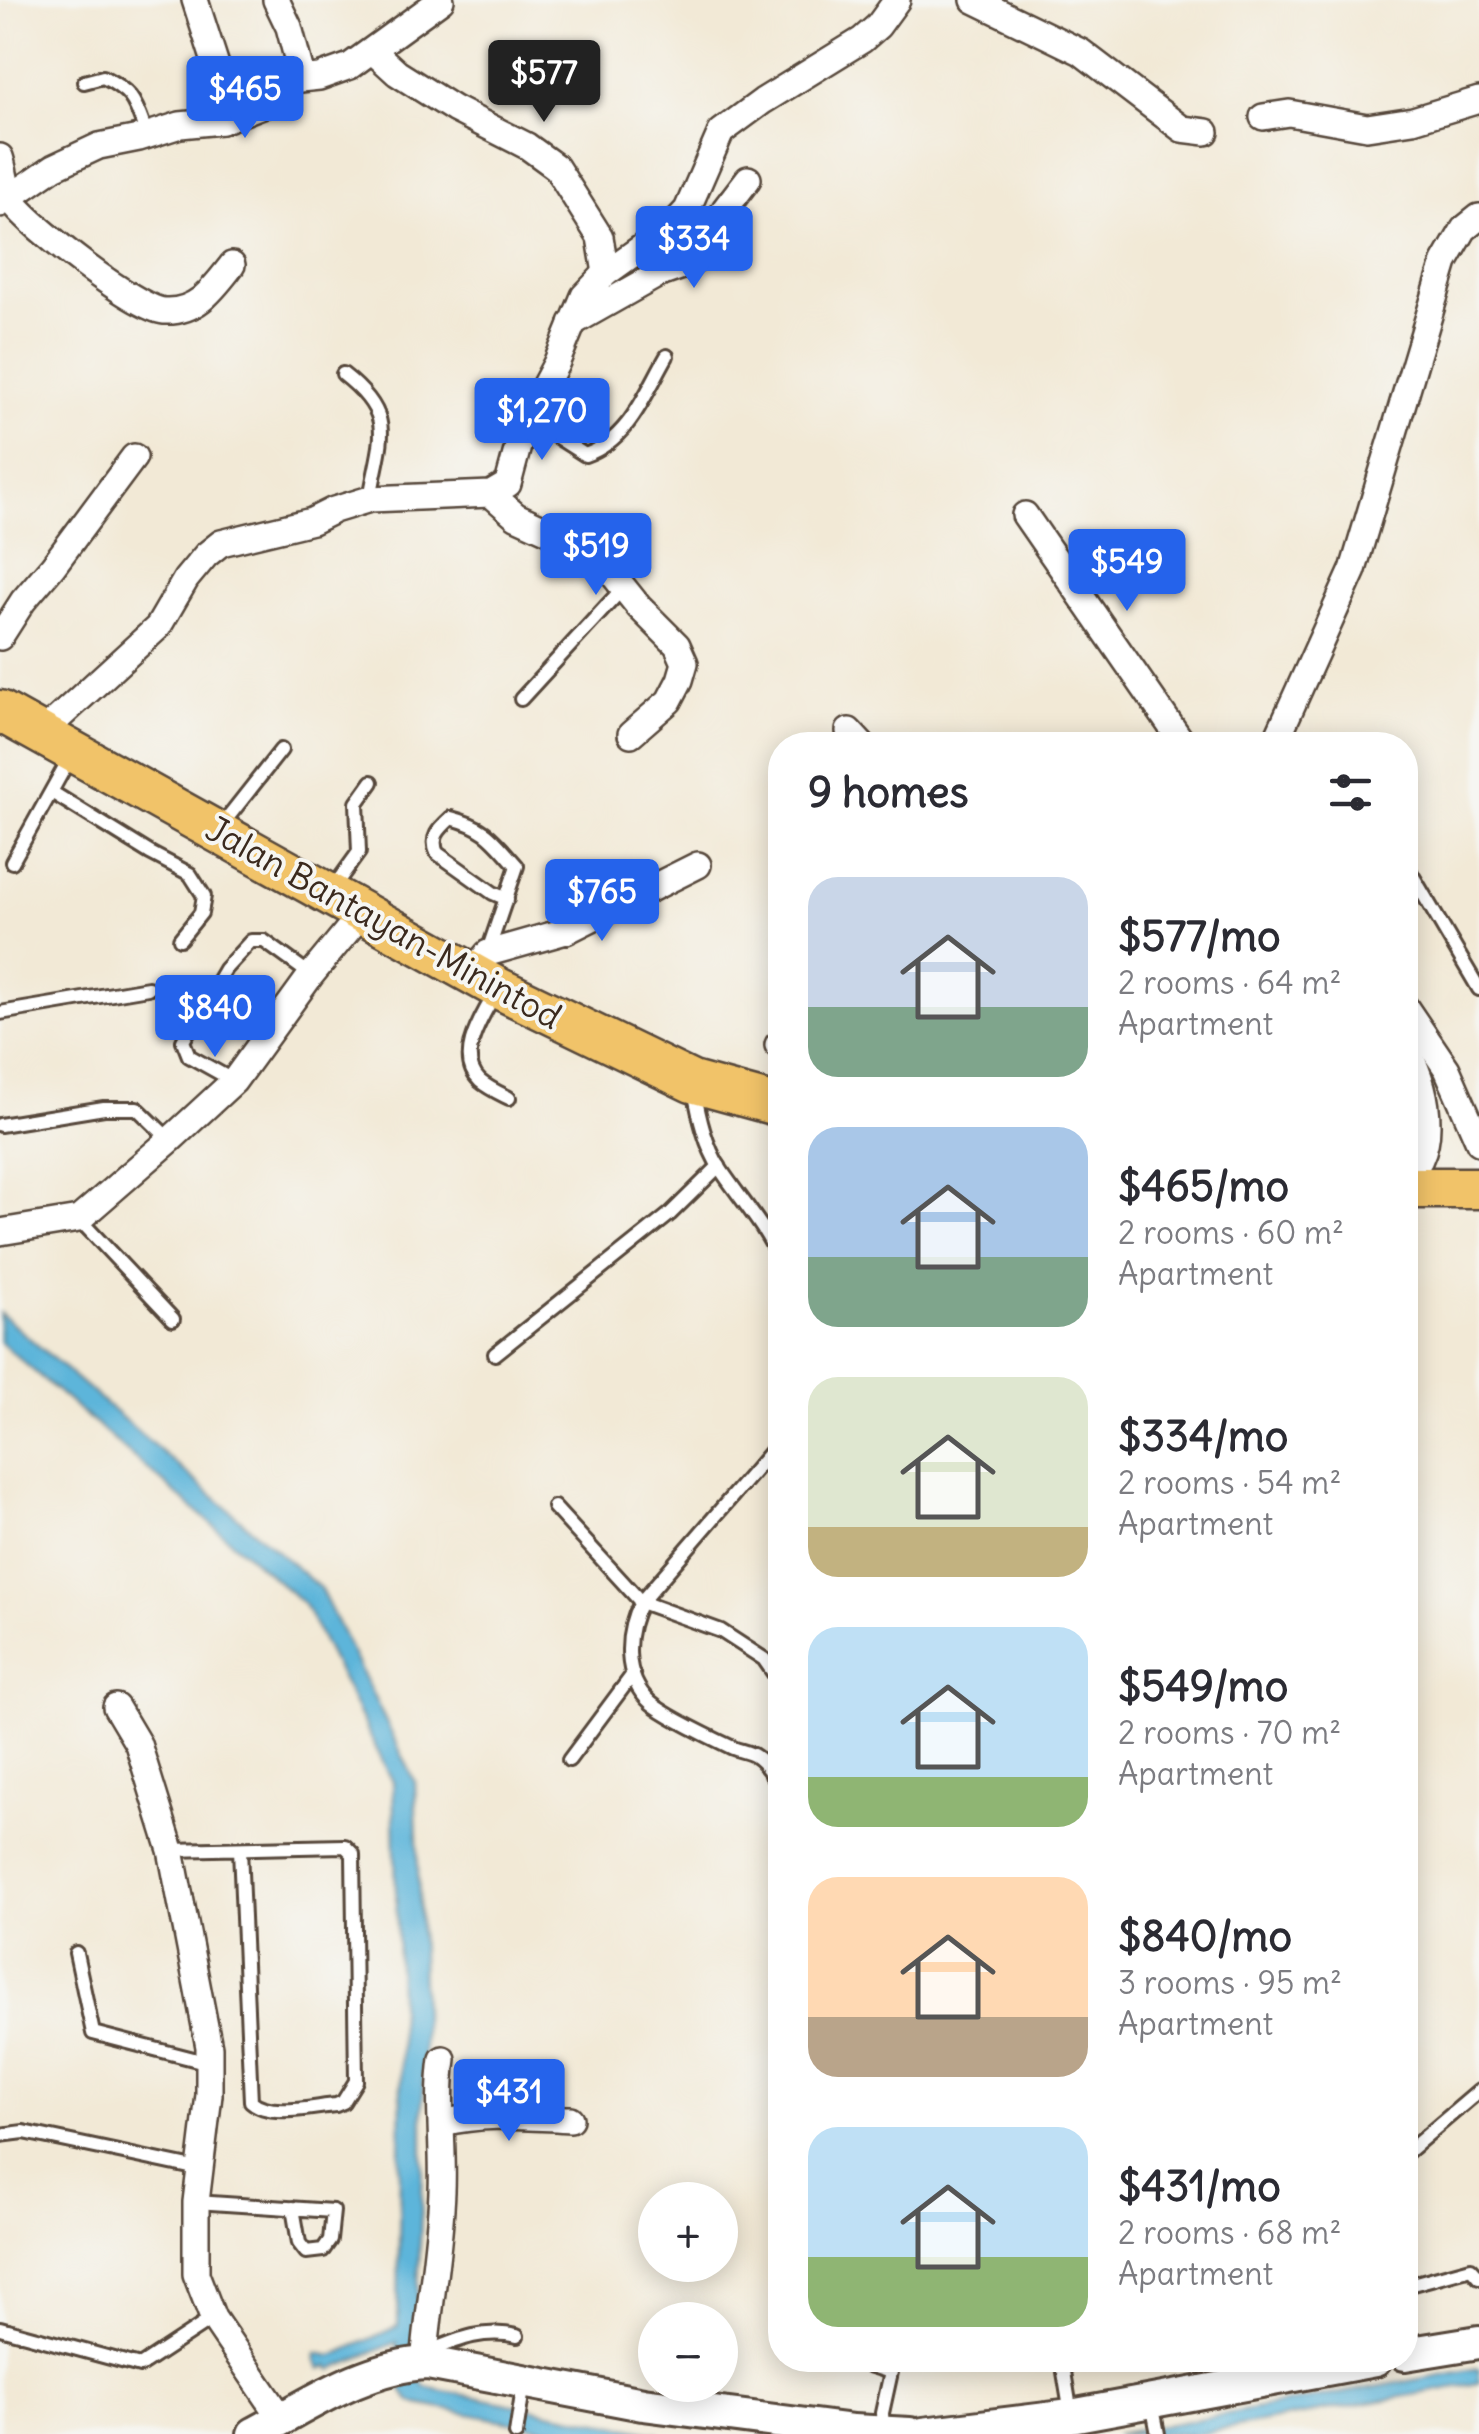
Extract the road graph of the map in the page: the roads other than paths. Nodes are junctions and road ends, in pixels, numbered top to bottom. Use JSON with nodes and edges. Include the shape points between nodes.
{"nodes":[{"id":1,"x":195,"y":0,"type":"edge"},
{"id":2,"x":441,"y":0,"type":"edge"},
{"id":3,"x":897,"y":0,"type":"edge"},
{"id":4,"x":974,"y":0,"type":"edge"},
{"id":5,"x":278,"y":2,"type":"edge"},
{"id":6,"x":373,"y":51,"type":"junction"},
{"id":7,"x":291,"y":80,"type":"junction"},
{"id":8,"x":84,"y":82,"type":"dead end"},
{"id":9,"x":1479,"y":100,"type":"edge"},
{"id":10,"x":1263,"y":117,"type":"dead end"},
{"id":11,"x":221,"y":121,"type":"junction"},
{"id":12,"x":1206,"y":132,"type":"dead end"},
{"id":13,"x":139,"y":138,"type":"junction"},
{"id":14,"x":0,"y":157,"type":"edge"},
{"id":15,"x":748,"y":180,"type":"dead end"},
{"id":16,"x":5,"y":201,"type":"edge"},
{"id":17,"x":1479,"y":218,"type":"edge"},
{"id":18,"x":232,"y":265,"type":"dead end"},
{"id":19,"x":606,"y":273,"type":"junction"},
{"id":20,"x":572,"y":323,"type":"junction"},
{"id":21,"x":666,"y":356,"type":"dead end"},
{"id":22,"x":343,"y":374,"type":"dead end"},
{"id":23,"x":524,"y":424,"type":"junction"},
{"id":24,"x":134,"y":456,"type":"dead end"},
{"id":25,"x":491,"y":494,"type":"junction"},
{"id":26,"x":370,"y":499,"type":"junction"},
{"id":27,"x":1025,"y":515,"type":"dead end"},
{"id":28,"x":623,"y":588,"type":"junction"},
{"id":29,"x":0,"y":636,"type":"edge"},
{"id":30,"x":521,"y":699,"type":"dead end"},
{"id":31,"x":0,"y":711,"type":"edge"},
{"id":32,"x":1175,"y":732,"type":"edge"},
{"id":33,"x":1280,"y":732,"type":"edge"},
{"id":34,"x":631,"y":734,"type":"dead end"},
{"id":35,"x":57,"y":743,"type":"junction"},
{"id":36,"x":281,"y":750,"type":"dead end"},
{"id":37,"x":372,"y":782,"type":"dead end"},
{"id":38,"x":53,"y":793,"type":"junction"},
{"id":39,"x":217,"y":832,"type":"junction"},
{"id":40,"x":12,"y":862,"type":"dead end"},
{"id":41,"x":698,"y":865,"type":"dead end"},
{"id":42,"x":1418,"y":885,"type":"edge"},
{"id":43,"x":508,"y":900,"type":"junction"},
{"id":44,"x":346,"y":904,"type":"junction"},
{"id":45,"x":180,"y":939,"type":"dead end"},
{"id":46,"x":485,"y":971,"type":"junction"},
{"id":47,"x":312,"y":975,"type":"junction"},
{"id":48,"x":148,"y":988,"type":"dead end"},
{"id":49,"x":1479,"y":989,"type":"edge"},
{"id":50,"x":0,"y":1013,"type":"edge"},
{"id":51,"x":1418,"y":1026,"type":"edge"},
{"id":52,"x":1418,"y":1075,"type":"edge"},
{"id":53,"x":234,"y":1081,"type":"junction"},
{"id":54,"x":692,"y":1082,"type":"junction"},
{"id":55,"x":508,"y":1098,"type":"dead end"},
{"id":56,"x":768,"y":1103,"type":"edge"},
{"id":57,"x":0,"y":1126,"type":"edge"},
{"id":58,"x":170,"y":1140,"type":"junction"},
{"id":59,"x":1479,"y":1142,"type":"edge"},
{"id":60,"x":1418,"y":1165,"type":"edge"},
{"id":61,"x":719,"y":1166,"type":"junction"},
{"id":62,"x":1418,"y":1188,"type":"edge"},
{"id":63,"x":1479,"y":1188,"type":"edge"},
{"id":64,"x":79,"y":1219,"type":"junction"},
{"id":65,"x":0,"y":1232,"type":"edge"},
{"id":66,"x":768,"y":1235,"type":"edge"},
{"id":67,"x":172,"y":1319,"type":"dead end"},
{"id":68,"x":496,"y":1354,"type":"dead end"},
{"id":69,"x":768,"y":1454,"type":"edge"},
{"id":70,"x":554,"y":1507,"type":"dead end"},
{"id":71,"x":641,"y":1602,"type":"junction"},
{"id":72,"x":768,"y":1665,"type":"edge"},
{"id":73,"x":633,"y":1674,"type":"junction"},
{"id":74,"x":116,"y":1707,"type":"dead end"},
{"id":75,"x":569,"y":1760,"type":"dead end"},
{"id":76,"x":768,"y":1768,"type":"edge"},
{"id":77,"x":240,"y":1848,"type":"junction"},
{"id":78,"x":171,"y":1850,"type":"junction"},
{"id":79,"x":76,"y":1953,"type":"dead end"},
{"id":80,"x":442,"y":2059,"type":"dead end"},
{"id":81,"x":209,"y":2063,"type":"junction"},
{"id":82,"x":1479,"y":2091,"type":"edge"},
{"id":83,"x":570,"y":2119,"type":"dead end"},
{"id":84,"x":443,"y":2123,"type":"junction"},
{"id":85,"x":0,"y":2135,"type":"edge"},
{"id":86,"x":1418,"y":2143,"type":"edge"},
{"id":87,"x":199,"y":2169,"type":"junction"},
{"id":88,"x":196,"y":2202,"type":"junction"},
{"id":89,"x":294,"y":2208,"type":"dead end"},
{"id":90,"x":1479,"y":2277,"type":"edge"},
{"id":91,"x":1418,"y":2282,"type":"edge"},
{"id":92,"x":214,"y":2318,"type":"junction"},
{"id":93,"x":0,"y":2328,"type":"edge"},
{"id":94,"x":518,"y":2336,"type":"dead end"},
{"id":95,"x":1479,"y":2342,"type":"edge"},
{"id":96,"x":1418,"y":2352,"type":"edge"},
{"id":97,"x":427,"y":2358,"type":"junction"},
{"id":98,"x":891,"y":2372,"type":"edge"},
{"id":99,"x":1064,"y":2372,"type":"edge"},
{"id":100,"x":1272,"y":2372,"type":"edge"},
{"id":101,"x":523,"y":2391,"type":"junction"},
{"id":102,"x":1071,"y":2416,"type":"junction"},
{"id":103,"x":1155,"y":2419,"type":"edge"},
{"id":104,"x":268,"y":2426,"type":"edge"},
{"id":105,"x":983,"y":2432,"type":"edge"},
{"id":106,"x":515,"y":2433,"type":"edge"},
{"id":107,"x":875,"y":2433,"type":"edge"},
{"id":108,"x":922,"y":2434,"type":"edge"}],
"edges":[{"from":1,"to":11,"type":"street","via":[[224,90]]},
{"from":2,"to":6,"type":"street"},
{"from":3,"to":19,"type":"street","via":[[862,40],[721,132],[687,210]]},
{"from":4,"to":12,"type":"street","via":[[1082,52],[1182,129]]},
{"from":5,"to":7,"type":"street","via":[[300,69]]},
{"from":6,"to":7,"type":"street","via":[[334,74]]},
{"from":6,"to":19,"type":"street","via":[[396,74],[556,168],[600,237]]},
{"from":7,"to":11,"type":"street","via":[[262,105]]},
{"from":8,"to":13,"type":"lane","via":[[103,78],[125,88],[144,126]]},
{"from":9,"to":10,"type":"street","via":[[1367,127],[1289,112]]},
{"from":11,"to":13,"type":"street"},
{"from":13,"to":16,"type":"street","via":[[99,146],[54,167]]},
{"from":14,"to":16,"type":"street"},
{"from":15,"to":20,"type":"street","via":[[691,263],[642,282]]},
{"from":16,"to":18,"type":"street","via":[[98,275],[160,311],[205,300]]},
{"from":17,"to":33,"type":"street","via":[[1464,229],[1445,262],[1353,570]]},
{"from":19,"to":20,"type":"street","via":[[584,296]]},
{"from":20,"to":23,"type":"street"},
{"from":21,"to":23,"type":"lane","via":[[625,430],[599,450],[585,455]]},
{"from":22,"to":26,"type":"lane","via":[[366,391],[383,422]]},
{"from":23,"to":25,"type":"street","via":[[508,484]]},
{"from":24,"to":29,"type":"street"},
{"from":25,"to":26,"type":"street"},
{"from":25,"to":28,"type":"street","via":[[611,572]]},
{"from":26,"to":35,"type":"street","via":[[222,544],[206,555],[158,628]]},
{"from":27,"to":32,"type":"street"},
{"from":28,"to":30,"type":"lane"},
{"from":28,"to":34,"type":"street","via":[[677,644],[685,663],[669,701]]},
{"from":31,"to":35,"type":"main road","name":"Jalan Bantayan-Minintod"},
{"from":35,"to":38,"type":"lane"},
{"from":35,"to":39,"type":"main road","name":"Jalan Bantayan-Minintod"},
{"from":36,"to":39,"type":"lane"},
{"from":37,"to":44,"type":"lane","via":[[357,804],[359,852]]},
{"from":38,"to":40,"type":"lane"},
{"from":38,"to":45,"type":"lane","via":[[190,874],[204,896],[201,914]]},
{"from":39,"to":44,"type":"main road","name":"Jalan Bantayan-Minintod"},
{"from":41,"to":46,"type":"street"},
{"from":42,"to":49,"type":"lane"},
{"from":43,"to":43,"type":"lane","via":[[437,853],[436,832],[451,818],[476,825],[517,866]]},
{"from":43,"to":46,"type":"lane"},
{"from":44,"to":46,"type":"main road","name":"Jalan Bantayan-Minintod"},
{"from":44,"to":47,"type":"street"},
{"from":46,"to":54,"type":"main road","name":"Jalan Bantayan-Minintod"},
{"from":46,"to":55,"type":"lane","via":[[471,1061],[476,1078]]},
{"from":47,"to":53,"type":"street"},
{"from":47,"to":53,"type":"lane","via":[[264,941],[250,942],[225,969],[183,1041],[189,1056]]},
{"from":48,"to":50,"type":"lane"},
{"from":51,"to":59,"type":"street","via":[[1447,1070]]},
{"from":52,"to":60,"type":"street","via":[[1426,1114],[1425,1153]]},
{"from":53,"to":58,"type":"street"},
{"from":54,"to":56,"type":"main road","name":"Jalan Bantayan-Minintod"},
{"from":54,"to":61,"type":"lane","via":[[701,1128]]},
{"from":57,"to":58,"type":"lane","via":[[138,1108]]},
{"from":58,"to":64,"type":"street"},
{"from":61,"to":66,"type":"lane"},
{"from":61,"to":68,"type":"lane","via":[[670,1214]]},
{"from":62,"to":63,"type":"main road"},
{"from":64,"to":65,"type":"street"},
{"from":64,"to":67,"type":"lane"},
{"from":69,"to":71,"type":"lane"},
{"from":70,"to":71,"type":"lane"},
{"from":71,"to":72,"type":"lane","via":[[721,1632]]},
{"from":71,"to":73,"type":"lane","via":[[630,1622]]},
{"from":73,"to":75,"type":"lane"},
{"from":73,"to":76,"type":"lane","via":[[650,1702]]},
{"from":74,"to":78,"type":"street","via":[[138,1744]]},
{"from":77,"to":77,"type":"lane","via":[[252,2100],[270,2110],[336,2105],[356,2081],[352,1854],[345,1846]]},
{"from":77,"to":78,"type":"lane"},
{"from":78,"to":81,"type":"street"},
{"from":79,"to":81,"type":"lane","via":[[93,2034]]},
{"from":80,"to":84,"type":"street"},
{"from":81,"to":87,"type":"street"},
{"from":82,"to":86,"type":"lane"},
{"from":83,"to":84,"type":"street","via":[[481,2116]]},
{"from":84,"to":97,"type":"street"},
{"from":85,"to":87,"type":"lane","via":[[24,2132]]},
{"from":87,"to":88,"type":"street"},
{"from":88,"to":89,"type":"lane"},
{"from":88,"to":92,"type":"street","via":[[196,2274]]},
{"from":90,"to":91,"type":"lane","via":[[1471,2268]]},
{"from":92,"to":93,"type":"lane","via":[[140,2366]]},
{"from":92,"to":104,"type":"street"},
{"from":94,"to":97,"type":"lane","via":[[470,2335]]},
{"from":95,"to":96,"type":"street"},
{"from":97,"to":101,"type":"street"},
{"from":97,"to":104,"type":"street","via":[[324,2395]]},
{"from":98,"to":107,"type":"lane"},
{"from":99,"to":102,"type":"lane"},
{"from":100,"to":103,"type":"street"},
{"from":101,"to":106,"type":"lane"},
{"from":101,"to":107,"type":"street"},
{"from":102,"to":103,"type":"street"},
{"from":102,"to":105,"type":"street"},
{"from":105,"to":108,"type":"street"}]}
